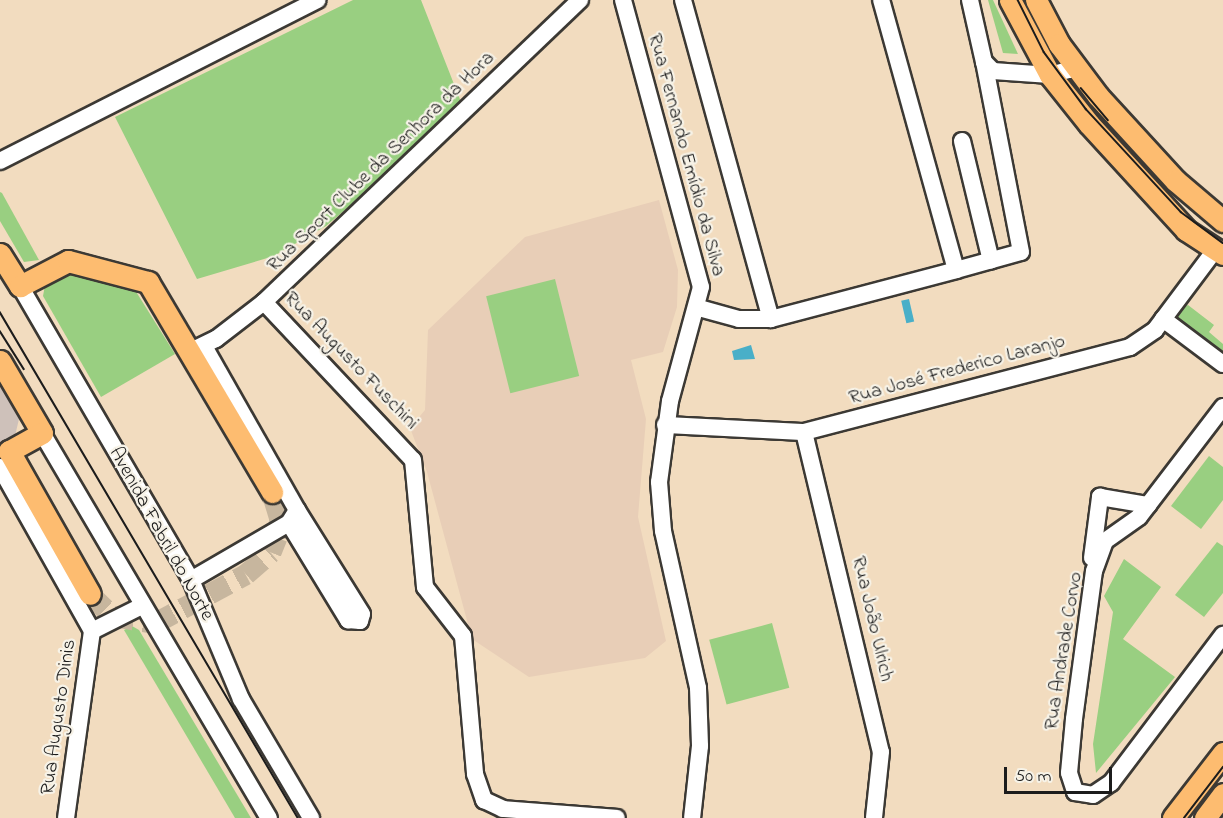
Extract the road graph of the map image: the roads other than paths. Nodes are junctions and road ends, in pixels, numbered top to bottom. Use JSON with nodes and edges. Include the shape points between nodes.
{"nodes":[{"id":1,"x":318,"y":0,"type":"edge"},
{"id":2,"x":580,"y":0,"type":"edge"},
{"id":3,"x":623,"y":0,"type":"edge"},
{"id":4,"x":683,"y":0,"type":"edge"},
{"id":5,"x":881,"y":0,"type":"edge"},
{"id":6,"x":970,"y":0,"type":"edge"},
{"id":7,"x":1010,"y":0,"type":"edge"},
{"id":8,"x":1036,"y":0,"type":"edge"},
{"id":9,"x":984,"y":62,"type":"junction"},
{"id":10,"x":1073,"y":63,"type":"junction"},
{"id":11,"x":1050,"y":75,"type":"junction"},
{"id":12,"x":962,"y":141,"type":"dead end"},
{"id":13,"x":0,"y":161,"type":"edge"},
{"id":14,"x":1223,"y":221,"type":"edge"},
{"id":15,"x":1219,"y":252,"type":"edge"},
{"id":16,"x":0,"y":254,"type":"edge"},
{"id":17,"x":991,"y":261,"type":"junction"},
{"id":18,"x":956,"y":270,"type":"junction"},
{"id":19,"x":20,"y":286,"type":"junction"},
{"id":20,"x":264,"y":302,"type":"junction"},
{"id":21,"x":699,"y":308,"type":"junction"},
{"id":22,"x":771,"y":319,"type":"junction"},
{"id":23,"x":1163,"y":319,"type":"junction"},
{"id":24,"x":198,"y":348,"type":"junction"},
{"id":25,"x":0,"y":361,"type":"edge"},
{"id":26,"x":1223,"y":364,"type":"edge"},
{"id":27,"x":1223,"y":407,"type":"edge"},
{"id":28,"x":665,"y":425,"type":"junction"},
{"id":29,"x":804,"y":432,"type":"junction"},
{"id":30,"x":42,"y":433,"type":"junction"},
{"id":31,"x":3,"y":458,"type":"edge"},
{"id":32,"x":272,"y":492,"type":"tunnel mouth"},
{"id":33,"x":1148,"y":505,"type":"junction"},
{"id":34,"x":293,"y":517,"type":"junction"},
{"id":35,"x":1094,"y":571,"type":"junction"},
{"id":36,"x":191,"y":580,"type":"junction"},
{"id":37,"x":90,"y":594,"type":"tunnel mouth"},
{"id":38,"x":142,"y":606,"type":"junction"},
{"id":39,"x":92,"y":631,"type":"junction"},
{"id":40,"x":1223,"y":635,"type":"edge"},
{"id":41,"x":1223,"y":753,"type":"edge"},
{"id":42,"x":1223,"y":794,"type":"edge"},
{"id":43,"x":66,"y":818,"type":"edge"},
{"id":44,"x":269,"y":818,"type":"edge"},
{"id":45,"x":311,"y":818,"type":"edge"},
{"id":46,"x":617,"y":818,"type":"edge"},
{"id":47,"x":692,"y":818,"type":"edge"},
{"id":48,"x":874,"y":818,"type":"edge"},
{"id":49,"x":1173,"y":818,"type":"edge"},
{"id":50,"x":1205,"y":818,"type":"edge"}],
"edges":[{"from":1,"to":13,"type":"street"},
{"from":2,"to":20,"type":"street","name":"Rua Sport Clube da Senhora da Hora"},
{"from":3,"to":21,"type":"street","name":"Rua Fernando Emídio da Silva","via":[[699,277]]},
{"from":4,"to":22,"type":"street"},
{"from":5,"to":18,"type":"street"},
{"from":6,"to":9,"type":"street"},
{"from":7,"to":11,"type":"main road"},
{"from":8,"to":10,"type":"main road"},
{"from":9,"to":11,"type":"street","via":[[999,74]]},
{"from":9,"to":17,"type":"street","via":[[1021,252]]},
{"from":10,"to":11,"type":"street","via":[[1067,71]]},
{"from":10,"to":14,"type":"main road","via":[[1176,181]]},
{"from":11,"to":15,"type":"main road","via":[[1173,218]]},
{"from":12,"to":17,"type":"street"},
{"from":15,"to":23,"type":"street","name":"Rua José Frederico Laranjo"},
{"from":16,"to":19,"type":"main road","name":"Avenida Fabril do Norte"},
{"from":17,"to":18,"type":"street"},
{"from":18,"to":22,"type":"street"},
{"from":19,"to":24,"type":"main road","via":[[68,261],[138,276],[152,286]]},
{"from":19,"to":36,"type":"street","name":"Avenida Fabril do Norte"},
{"from":20,"to":24,"type":"street","name":"Rua Sport Clube da Senhora da Hora"},
{"from":20,"to":46,"type":"street","name":"Rua Augusto Fuschini","via":[[413,460],[425,587],[463,636],[478,791],[503,809]]},
{"from":21,"to":22,"type":"street","via":[[739,319]]},
{"from":21,"to":28,"type":"street","name":"Rua Fernando Emídio da Silva"},
{"from":23,"to":26,"type":"street"},
{"from":23,"to":29,"type":"street","name":"Rua José Frederico Laranjo","via":[[1130,347]]},
{"from":24,"to":32,"type":"main road"},
{"from":24,"to":34,"type":"street"},
{"from":25,"to":30,"type":"main road"},
{"from":27,"to":33,"type":"street","name":"Rua Andrade Corvo"},
{"from":28,"to":29,"type":"street","name":"Rua José Frederico Laranjo"},
{"from":28,"to":47,"type":"street","name":"Rua Fernando Emídio da Silva","via":[[659,503],[699,714]]},
{"from":29,"to":48,"type":"street","name":"Rua João Ulrich","via":[[881,752]]},
{"from":30,"to":31,"type":"main road"},
{"from":30,"to":38,"type":"street"},
{"from":31,"to":37,"type":"main road"},
{"from":31,"to":39,"type":"street","name":"Rua Augusto Dinis"},
{"from":33,"to":35,"type":"street","name":"Rua Andrade Corvo","via":[[1107,538]]},
{"from":33,"to":35,"type":"street","via":[[1100,497]]},
{"from":34,"to":34,"type":"street","via":[[348,620],[360,621],[363,614]]},
{"from":34,"to":36,"type":"street"},
{"from":35,"to":40,"type":"street","name":"Rua Andrade Corvo","via":[[1069,773],[1081,796],[1111,783]]},
{"from":36,"to":45,"type":"street","name":"Avenida Fabril do Norte","via":[[241,699]]},
{"from":38,"to":39,"type":"street"},
{"from":38,"to":44,"type":"street"},
{"from":39,"to":43,"type":"street","name":"Rua Augusto Dinis"},
{"from":41,"to":49,"type":"main road"},
{"from":42,"to":50,"type":"main road"}]}
